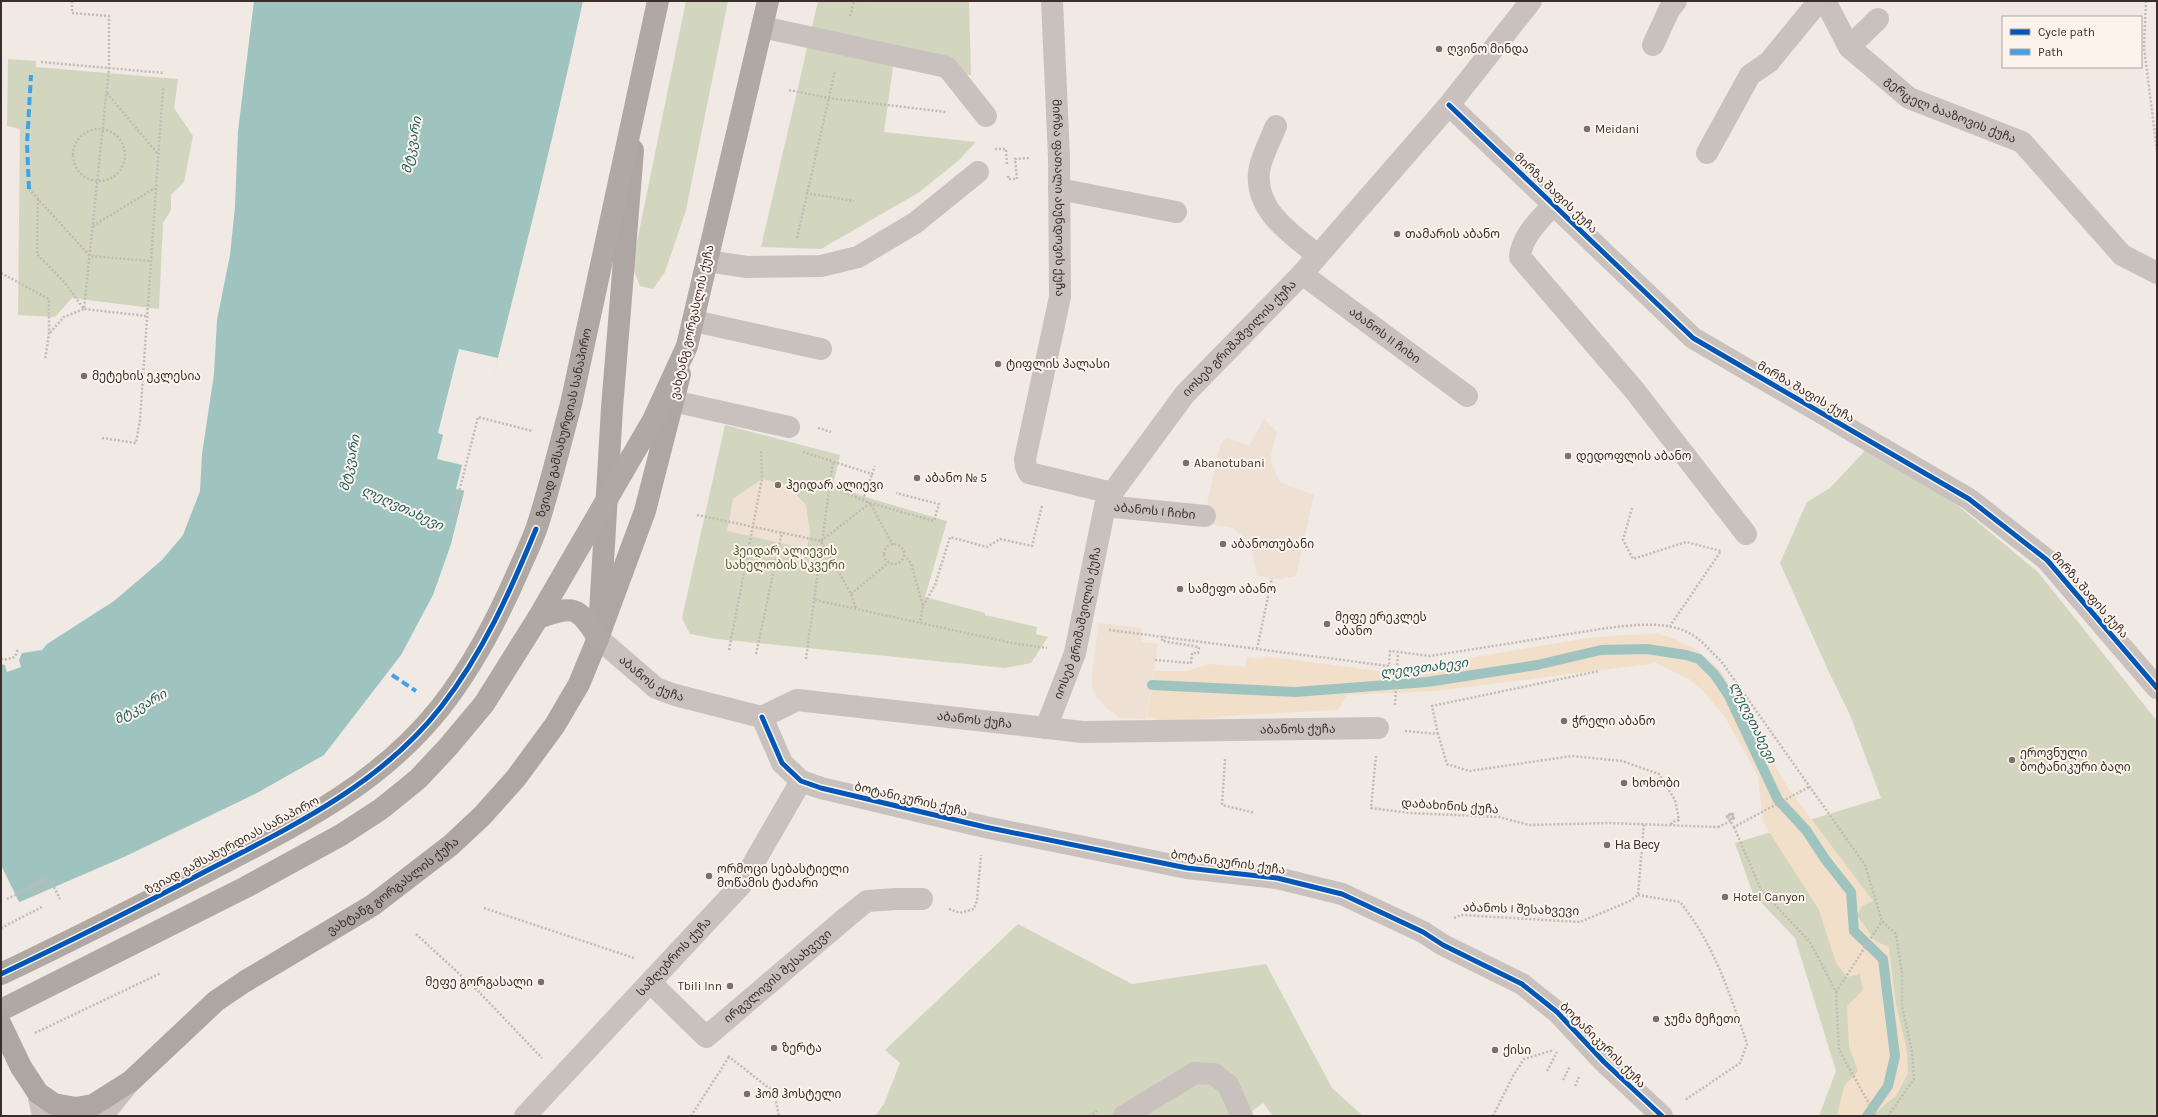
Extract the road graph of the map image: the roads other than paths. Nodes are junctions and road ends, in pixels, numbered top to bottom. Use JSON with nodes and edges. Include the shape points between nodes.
{"nodes":[{"id":1,"x":658,"y":1,"type":"edge"},
{"id":2,"x":768,"y":1,"type":"edge"},
{"id":3,"x":1052,"y":1,"type":"edge"},
{"id":4,"x":1531,"y":1,"type":"edge"},
{"id":5,"x":1676,"y":1,"type":"edge"},
{"id":6,"x":1819,"y":1,"type":"edge"},
{"id":7,"x":1825,"y":1,"type":"edge"},
{"id":8,"x":1878,"y":19,"type":"dead end"},
{"id":9,"x":762,"y":27,"type":"junction"},
{"id":10,"x":1653,"y":45,"type":"dead end"},
{"id":11,"x":1849,"y":47,"type":"junction"},
{"id":12,"x":636,"y":104,"type":"junction"},
{"id":13,"x":1449,"y":105,"type":"junction"},
{"id":14,"x":986,"y":116,"type":"road end"},
{"id":15,"x":1276,"y":126,"type":"dead end"},
{"id":16,"x":1707,"y":153,"type":"dead end"},
{"id":17,"x":978,"y":172,"type":"dead end"},
{"id":18,"x":1059,"y":188,"type":"junction"},
{"id":19,"x":1554,"y":204,"type":"junction"},
{"id":20,"x":1176,"y":212,"type":"dead end"},
{"id":21,"x":1317,"y":256,"type":"junction"},
{"id":22,"x":707,"y":262,"type":"junction"},
{"id":23,"x":2157,"y":273,"type":"edge"},
{"id":24,"x":1302,"y":274,"type":"junction"},
{"id":25,"x":694,"y":320,"type":"junction"},
{"id":26,"x":687,"y":346,"type":"junction"},
{"id":27,"x":821,"y":349,"type":"dead end"},
{"id":28,"x":1468,"y":396,"type":"dead end"},
{"id":29,"x":673,"y":401,"type":"junction"},
{"id":30,"x":789,"y":427,"type":"dead end"},
{"id":31,"x":608,"y":497,"type":"junction"},
{"id":32,"x":1109,"y":500,"type":"junction"},
{"id":33,"x":1205,"y":516,"type":"dead end"},
{"id":34,"x":1746,"y":534,"type":"dead end"},
{"id":35,"x":538,"y":618,"type":"junction"},
{"id":36,"x":598,"y":638,"type":"junction"},
{"id":37,"x":2157,"y":688,"type":"edge"},
{"id":38,"x":762,"y":717,"type":"junction"},
{"id":39,"x":1046,"y":728,"type":"junction"},
{"id":40,"x":1378,"y":728,"type":"road end"},
{"id":41,"x":801,"y":781,"type":"junction"},
{"id":42,"x":922,"y":899,"type":"dead end"},
{"id":43,"x":1,"y":974,"type":"edge"},
{"id":44,"x":657,"y":975,"type":"junction"},
{"id":45,"x":1,"y":1010,"type":"edge"},
{"id":46,"x":1,"y":1025,"type":"edge"},
{"id":47,"x":131,"y":1081,"type":"junction"},
{"id":48,"x":38,"y":1093,"type":"junction"},
{"id":49,"x":43,"y":1116,"type":"edge"},
{"id":50,"x":102,"y":1116,"type":"edge"},
{"id":51,"x":525,"y":1116,"type":"edge"},
{"id":52,"x":1124,"y":1116,"type":"edge"},
{"id":53,"x":1242,"y":1116,"type":"edge"},
{"id":54,"x":1662,"y":1116,"type":"edge"}],
"edges":[{"from":1,"to":12,"type":"highway","name":"ვახტანგ გორგასლის ქუჩა"},
{"from":2,"to":9,"type":"highway","name":"ვახტანგ გორგასლის ქუჩა"},
{"from":3,"to":18,"type":"street","name":"მირზა ფათალი ახუნდოვის ქუჩა"},
{"from":4,"to":13,"type":"street","name":"იოსებ გრიშაშვილის ქუჩა"},
{"from":5,"to":10,"type":"street","via":[[1669,10]]},
{"from":6,"to":16,"type":"street","via":[[1769,62],[1750,75]]},
{"from":7,"to":11,"type":"street","name":"გერცელ ბააზოვის ქუჩა"},
{"from":8,"to":11,"type":"street"},
{"from":9,"to":14,"type":"street","via":[[947,67]]},
{"from":9,"to":22,"type":"highway","name":"ვახტანგ გორგასლის ქუჩა"},
{"from":11,"to":23,"type":"street","name":"გერცელ ბააზოვის ქუჩა","via":[[1909,98],[2022,142],[2122,255]]},
{"from":12,"to":31,"type":"main road","name":"ვახტანგ გორგასლის ქუჩა","via":[[612,408]]},
{"from":12,"to":43,"type":"highway","name":"ზვიად გამსახურდიას სანაპირო","via":[[571,404],[536,529],[490,632],[440,708],[403,749],[340,799],[192,879]]},
{"from":13,"to":19,"type":"street","name":"მირზა შაფის ქუჩა"},
{"from":13,"to":21,"type":"street","name":"იოსებ გრიშაშვილის ქუჩა"},
{"from":15,"to":21,"type":"street","via":[[1259,171],[1260,195],[1280,225]]},
{"from":17,"to":22,"type":"street","via":[[915,223],[858,257],[821,266],[747,267]]},
{"from":18,"to":20,"type":"street"},
{"from":18,"to":32,"type":"street","name":"მირზა ფათალი ახუნდოვის ქუჩა","via":[[1060,297],[1025,459],[1026,467],[1030,473]]},
{"from":19,"to":34,"type":"street","via":[[1528,233],[1521,246],[1520,257],[1635,391]]},
{"from":19,"to":37,"type":"street","name":"მირზა შაფის ქუჩა","via":[[1693,338],[1969,499],[2047,560]]},
{"from":21,"to":24,"type":"street","name":"იოსებ გრიშაშვილის ქუჩა"},
{"from":22,"to":25,"type":"highway","name":"ვახტანგ გორგასლის ქუჩა"},
{"from":24,"to":28,"type":"street","name":"აბანოს II ჩიხი"},
{"from":24,"to":32,"type":"street","name":"იოსებ გრიშაშვილის ქუჩა","via":[[1185,394]]},
{"from":25,"to":26,"type":"highway","name":"ვახტანგ გორგასლის ქუჩა"},
{"from":25,"to":27,"type":"street"},
{"from":26,"to":29,"type":"main road","name":"ვახტანგ გორგასლის ქუჩა"},
{"from":26,"to":31,"type":"highway","via":[[653,420]]},
{"from":29,"to":30,"type":"street"},
{"from":29,"to":36,"type":"main road","name":"ვახტანგ გორგასლის ქუჩა","via":[[645,511]]},
{"from":31,"to":35,"type":"highway"},
{"from":31,"to":36,"type":"main road","name":"ვახტანგ გორგასლის ქუჩა"},
{"from":32,"to":33,"type":"street","name":"აბანოს I ჩიხი"},
{"from":32,"to":39,"type":"street","name":"იოსებ გრიშაშვილის ქუჩა","via":[[1075,653]]},
{"from":35,"to":36,"type":"highway","via":[[562,609],[576,611],[586,619]]},
{"from":35,"to":45,"type":"highway","via":[[484,704],[418,779],[381,809],[285,867]]},
{"from":36,"to":38,"type":"street","name":"აბანოს ქუჩა","via":[[656,688]]},
{"from":36,"to":47,"type":"main road","name":"ვახტანგ გორგასლის ქუჩა","via":[[579,684],[554,724],[516,778],[482,816],[451,845],[374,905],[216,1001]]},
{"from":38,"to":39,"type":"street","name":"აბანოს ქუჩა","via":[[797,700]]},
{"from":38,"to":41,"type":"street","name":"ბოტანიკურის ქუჩა","via":[[782,763]]},
{"from":39,"to":40,"type":"street","name":"აბანოს ქუჩა","via":[[1083,732]]},
{"from":41,"to":44,"type":"street","name":"სამღებროს ქუჩა","via":[[741,885]]},
{"from":41,"to":54,"type":"street","name":"ბოტანიკურის ქუჩა","via":[[821,788],[993,828],[1187,868],[1277,878],[1342,894],[1423,932],[1443,945],[1522,984],[1557,1012],[1604,1062]]},
{"from":42,"to":44,"type":"street","name":"ირგვლივის შესახვევი","via":[[867,902],[846,916],[717,1046]]},
{"from":44,"to":51,"type":"street","name":"სამღებროს ქუჩა"},
{"from":46,"to":48,"type":"main road","bridge":true,"via":[[21,1067]]},
{"from":47,"to":48,"type":"main road","name":"ვახტანგ გორგასლის ქუჩა","via":[[93,1105],[76,1108],[54,1104]]},
{"from":47,"to":50,"type":"street"},
{"from":48,"to":49,"type":"street"},
{"from":52,"to":53,"type":"street","via":[[1195,1073],[1214,1074],[1228,1085]]}]}
